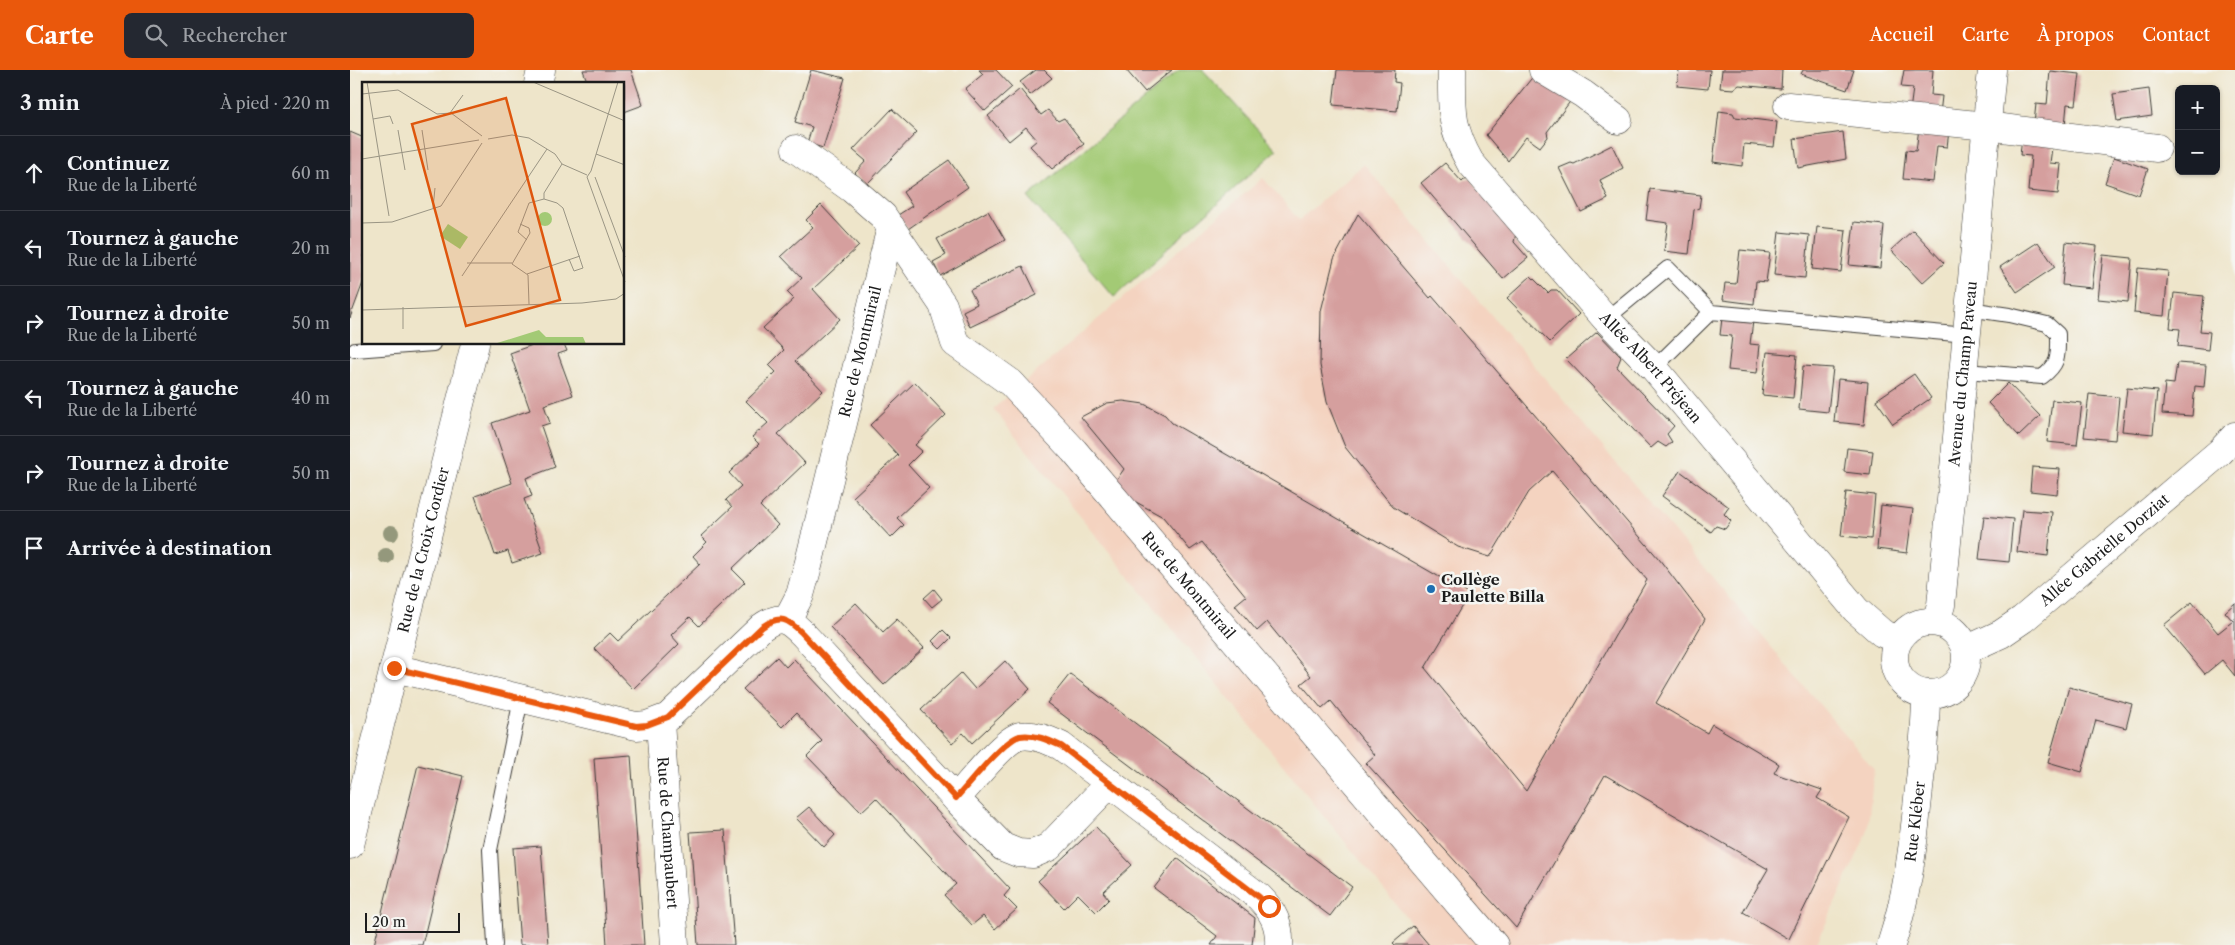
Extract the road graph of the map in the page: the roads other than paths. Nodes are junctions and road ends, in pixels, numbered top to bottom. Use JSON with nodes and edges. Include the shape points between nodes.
{"nodes":[{"id":1,"x":1452,"y":70,"type":"edge"},
{"id":2,"x":1543,"y":70,"type":"edge"},
{"id":3,"x":1992,"y":70,"type":"edge"},
{"id":4,"x":1788,"y":106,"type":"dead end"},
{"id":5,"x":1618,"y":120,"type":"dead end"},
{"id":6,"x":1987,"y":126,"type":"junction"},
{"id":7,"x":2157,"y":148,"type":"dead end"},
{"id":8,"x":796,"y":149,"type":"dead end"},
{"id":9,"x":891,"y":228,"type":"junction"},
{"id":10,"x":1711,"y":312,"type":"junction"},
{"id":11,"x":1606,"y":319,"type":"junction"},
{"id":12,"x":1968,"y":322,"type":"junction"},
{"id":13,"x":420,"y":345,"type":"edge"},
{"id":14,"x":475,"y":345,"type":"edge"},
{"id":15,"x":355,"y":350,"type":"dead end"},
{"id":16,"x":1654,"y":368,"type":"junction"},
{"id":17,"x":1964,"y":371,"type":"junction"},
{"id":18,"x":2235,"y":436,"type":"edge"},
{"id":19,"x":787,"y":620,"type":"junction"},
{"id":20,"x":1936,"y":621,"type":"junction"},
{"id":21,"x":1898,"y":640,"type":"junction"},
{"id":22,"x":1966,"y":650,"type":"junction"},
{"id":23,"x":394,"y":668,"type":"junction"},
{"id":24,"x":1926,"y":694,"type":"junction"},
{"id":25,"x":520,"y":699,"type":"junction"},
{"id":26,"x":660,"y":722,"type":"junction"},
{"id":27,"x":1110,"y":783,"type":"junction"},
{"id":28,"x":956,"y":798,"type":"junction"},
{"id":29,"x":350,"y":845,"type":"edge"},
{"id":30,"x":495,"y":945,"type":"edge"},
{"id":31,"x":675,"y":945,"type":"edge"},
{"id":32,"x":1279,"y":945,"type":"edge"},
{"id":33,"x":1494,"y":945,"type":"edge"},
{"id":34,"x":1891,"y":945,"type":"edge"}],
"edges":[{"from":1,"to":11,"type":"street","name":"Allée Albert Préjean","via":[[1452,118],[1470,162]]},
{"from":2,"to":5,"type":"street"},
{"from":3,"to":6,"type":"street","name":"Avenue du Champ Paveau"},
{"from":4,"to":6,"type":"street"},
{"from":6,"to":7,"type":"street"},
{"from":6,"to":12,"type":"street","name":"Avenue du Champ Paveau"},
{"from":8,"to":9,"type":"street","name":"Rue de Montmirail","via":[[852,189],[883,216]]},
{"from":9,"to":19,"type":"street","name":"Rue de Montmirail","via":[[808,566],[800,595]]},
{"from":9,"to":33,"type":"street","name":"Rue de Montmirail","via":[[943,305],[955,342],[1011,383],[1074,451]]},
{"from":10,"to":11,"type":"lane","via":[[1668,268]]},
{"from":10,"to":12,"type":"lane"},
{"from":10,"to":16,"type":"lane"},
{"from":11,"to":16,"type":"street","name":"Allée Albert Préjean"},
{"from":12,"to":17,"type":"street","name":"Avenue du Champ Paveau"},
{"from":12,"to":17,"type":"lane","via":[[2009,315],[2046,324],[2058,334],[2058,356],[2054,368],[2042,377]]},
{"from":13,"to":15,"type":"lane"},
{"from":14,"to":23,"type":"street","name":"Rue de la Croix Cordier"},
{"from":16,"to":21,"type":"street","name":"Allée Albert Préjean","via":[[1856,610],[1882,633]]},
{"from":17,"to":20,"type":"street","name":"Avenue du Champ Paveau","via":[[1941,605]]},
{"from":18,"to":22,"type":"street","name":"Allée Gabrielle Dorziat","via":[[2023,619],[2001,634]]},
{"from":19,"to":26,"type":"street","via":[[772,620],[762,627],[679,709]]},
{"from":19,"to":28,"type":"street"},
{"from":20,"to":21,"type":"street","via":[[1914,624]]},
{"from":20,"to":22,"type":"street","via":[[1956,631]]},
{"from":21,"to":24,"type":"street","via":[[1894,663],[1901,678],[1905,685]]},
{"from":22,"to":24,"type":"street","via":[[1964,673],[1948,690]]},
{"from":23,"to":25,"type":"street"},
{"from":23,"to":29,"type":"street","name":"Rue de la Croix Cordier"},
{"from":24,"to":34,"type":"street","name":"Rue Kléber","via":[[1926,728],[1911,863]]},
{"from":25,"to":26,"type":"street","via":[[636,726]]},
{"from":25,"to":30,"type":"lane","via":[[490,850]]},
{"from":26,"to":31,"type":"street","name":"Rue de Champaubert"},
{"from":27,"to":28,"type":"street","via":[[1061,746],[1032,735],[1018,737],[1006,744]]},
{"from":27,"to":28,"type":"street","via":[[1048,847],[1033,854],[1003,847]]},
{"from":27,"to":32,"type":"street","via":[[1269,906],[1277,921]]}]}
